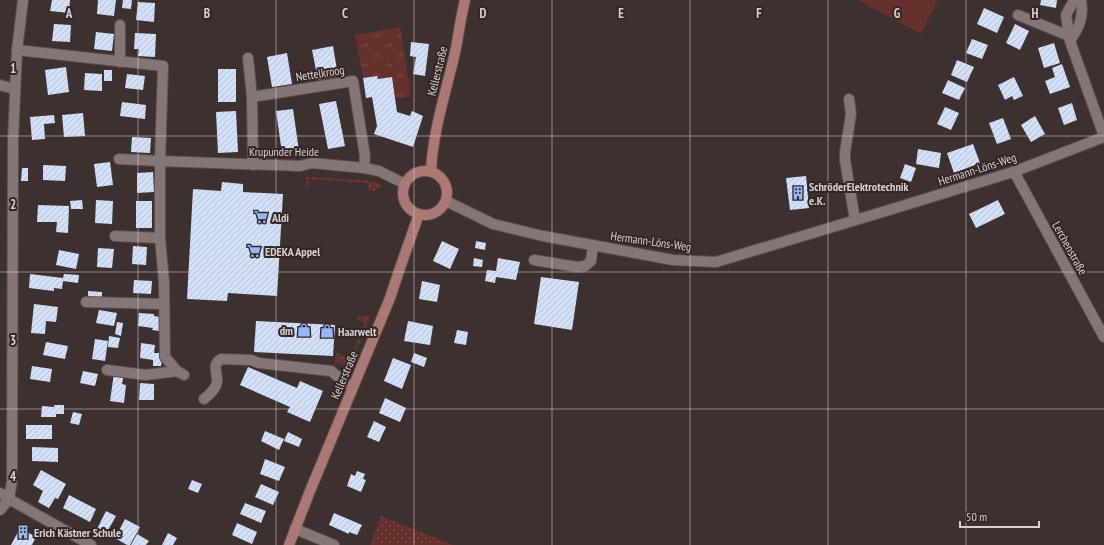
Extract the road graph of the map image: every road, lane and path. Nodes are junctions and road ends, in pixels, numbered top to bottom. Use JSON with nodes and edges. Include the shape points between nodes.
{"nodes":[{"id":1,"x":23,"y":0,"type":"edge"},
{"id":2,"x":465,"y":0,"type":"edge"},
{"id":3,"x":1074,"y":0,"type":"edge"},
{"id":4,"x":1081,"y":0,"type":"edge"},
{"id":5,"x":1018,"y":14,"type":"dead end"},
{"id":6,"x":120,"y":25,"type":"dead end"},
{"id":7,"x":1070,"y":39,"type":"junction"},
{"id":8,"x":17,"y":50,"type":"junction"},
{"id":9,"x":248,"y":58,"type":"dead end"},
{"id":10,"x":120,"y":62,"type":"junction"},
{"id":11,"x":0,"y":85,"type":"edge"},
{"id":12,"x":14,"y":89,"type":"junction"},
{"id":13,"x":252,"y":97,"type":"junction"},
{"id":14,"x":849,"y":99,"type":"dead end"},
{"id":15,"x":1104,"y":136,"type":"edge"},
{"id":16,"x":119,"y":159,"type":"dead end"},
{"id":17,"x":160,"y":161,"type":"junction"},
{"id":18,"x":253,"y":165,"type":"junction"},
{"id":19,"x":364,"y":168,"type":"junction"},
{"id":20,"x":431,"y":171,"type":"junction"},
{"id":21,"x":1013,"y":172,"type":"junction"},
{"id":22,"x":405,"y":184,"type":"junction"},
{"id":23,"x":446,"y":201,"type":"junction"},
{"id":24,"x":419,"y":214,"type":"junction"},
{"id":25,"x":855,"y":220,"type":"junction"},
{"id":26,"x":115,"y":236,"type":"dead end"},
{"id":27,"x":160,"y":238,"type":"junction"},
{"id":28,"x":593,"y":245,"type":"junction"},
{"id":29,"x":534,"y":260,"type":"dead end"},
{"id":30,"x":86,"y":302,"type":"dead end"},
{"id":31,"x":164,"y":304,"type":"junction"},
{"id":32,"x":1104,"y":337,"type":"edge"},
{"id":33,"x":107,"y":370,"type":"dead end"},
{"id":34,"x":353,"y":387,"type":"junction"},
{"id":35,"x":204,"y":399,"type":"dead end"},
{"id":36,"x":0,"y":493,"type":"edge"},
{"id":37,"x":9,"y":499,"type":"junction"},
{"id":38,"x":0,"y":510,"type":"edge"},
{"id":39,"x":295,"y":529,"type":"junction"},
{"id":40,"x":91,"y":545,"type":"edge"},
{"id":41,"x":289,"y":545,"type":"edge"},
{"id":42,"x":334,"y":545,"type":"edge"}],
"edges":[{"from":1,"to":8,"type":"street"},
{"from":2,"to":20,"type":"main road","name":"Kellerstraße","via":[[438,121]]},
{"from":3,"to":7,"type":"street","via":[[1066,16]]},
{"from":4,"to":7,"type":"street","via":[[1080,25]]},
{"from":5,"to":7,"type":"street"},
{"from":6,"to":10,"type":"street"},
{"from":7,"to":15,"type":"street"},
{"from":8,"to":10,"type":"street"},
{"from":8,"to":12,"type":"street"},
{"from":9,"to":13,"type":"street"},
{"from":10,"to":17,"type":"street","via":[[163,66]]},
{"from":11,"to":12,"type":"street"},
{"from":12,"to":37,"type":"street","via":[[12,481]]},
{"from":13,"to":18,"type":"street"},
{"from":13,"to":19,"type":"street","name":"Nettelkroog","via":[[353,81],[365,156]]},
{"from":14,"to":25,"type":"street","via":[[851,114],[845,160]]},
{"from":15,"to":21,"type":"street","name":"Hermann-Löns-Weg"},
{"from":16,"to":17,"type":"street","name":"Krupunder Heide"},
{"from":17,"to":18,"type":"street","name":"Krupunder Heide"},
{"from":17,"to":27,"type":"street"},
{"from":18,"to":19,"type":"street","name":"Krupunder Heide","via":[[300,166],[312,163]]},
{"from":19,"to":22,"type":"street","name":"Krupunder Heide","via":[[379,171]]},
{"from":20,"to":22,"type":"main road","via":[[416,173],[409,177]]},
{"from":20,"to":23,"type":"main road","via":[[443,180],[446,186]]},
{"from":21,"to":25,"type":"street","name":"Hermann-Löns-Weg"},
{"from":21,"to":32,"type":"street","name":"Lerchenstraße"},
{"from":22,"to":24,"type":"main road","via":[[403,196],[408,207]]},
{"from":23,"to":24,"type":"main road","via":[[435,213]]},
{"from":23,"to":28,"type":"street","name":"Hermann-Löns-Weg","via":[[493,224]]},
{"from":24,"to":34,"type":"main road","name":"Kellerstraße","via":[[390,298]]},
{"from":25,"to":28,"type":"street","name":"Hermann-Löns-Weg","via":[[716,262],[673,260]]},
{"from":26,"to":27,"type":"street"},
{"from":27,"to":31,"type":"street"},
{"from":28,"to":29,"type":"street","via":[[591,261],[585,266]]},
{"from":30,"to":31,"type":"street"},
{"from":31,"to":33,"type":"street","via":[[164,356],[181,373],[146,375]]},
{"from":34,"to":35,"type":"street","via":[[331,371],[251,360],[220,359],[215,366],[217,384]]},
{"from":34,"to":39,"type":"main road","name":"Kellerstraße"},
{"from":36,"to":37,"type":"street"},
{"from":37,"to":38,"type":"street"},
{"from":37,"to":40,"type":"street"},
{"from":39,"to":41,"type":"main road","name":"Kellerstraße"},
{"from":39,"to":42,"type":"street"}]}
